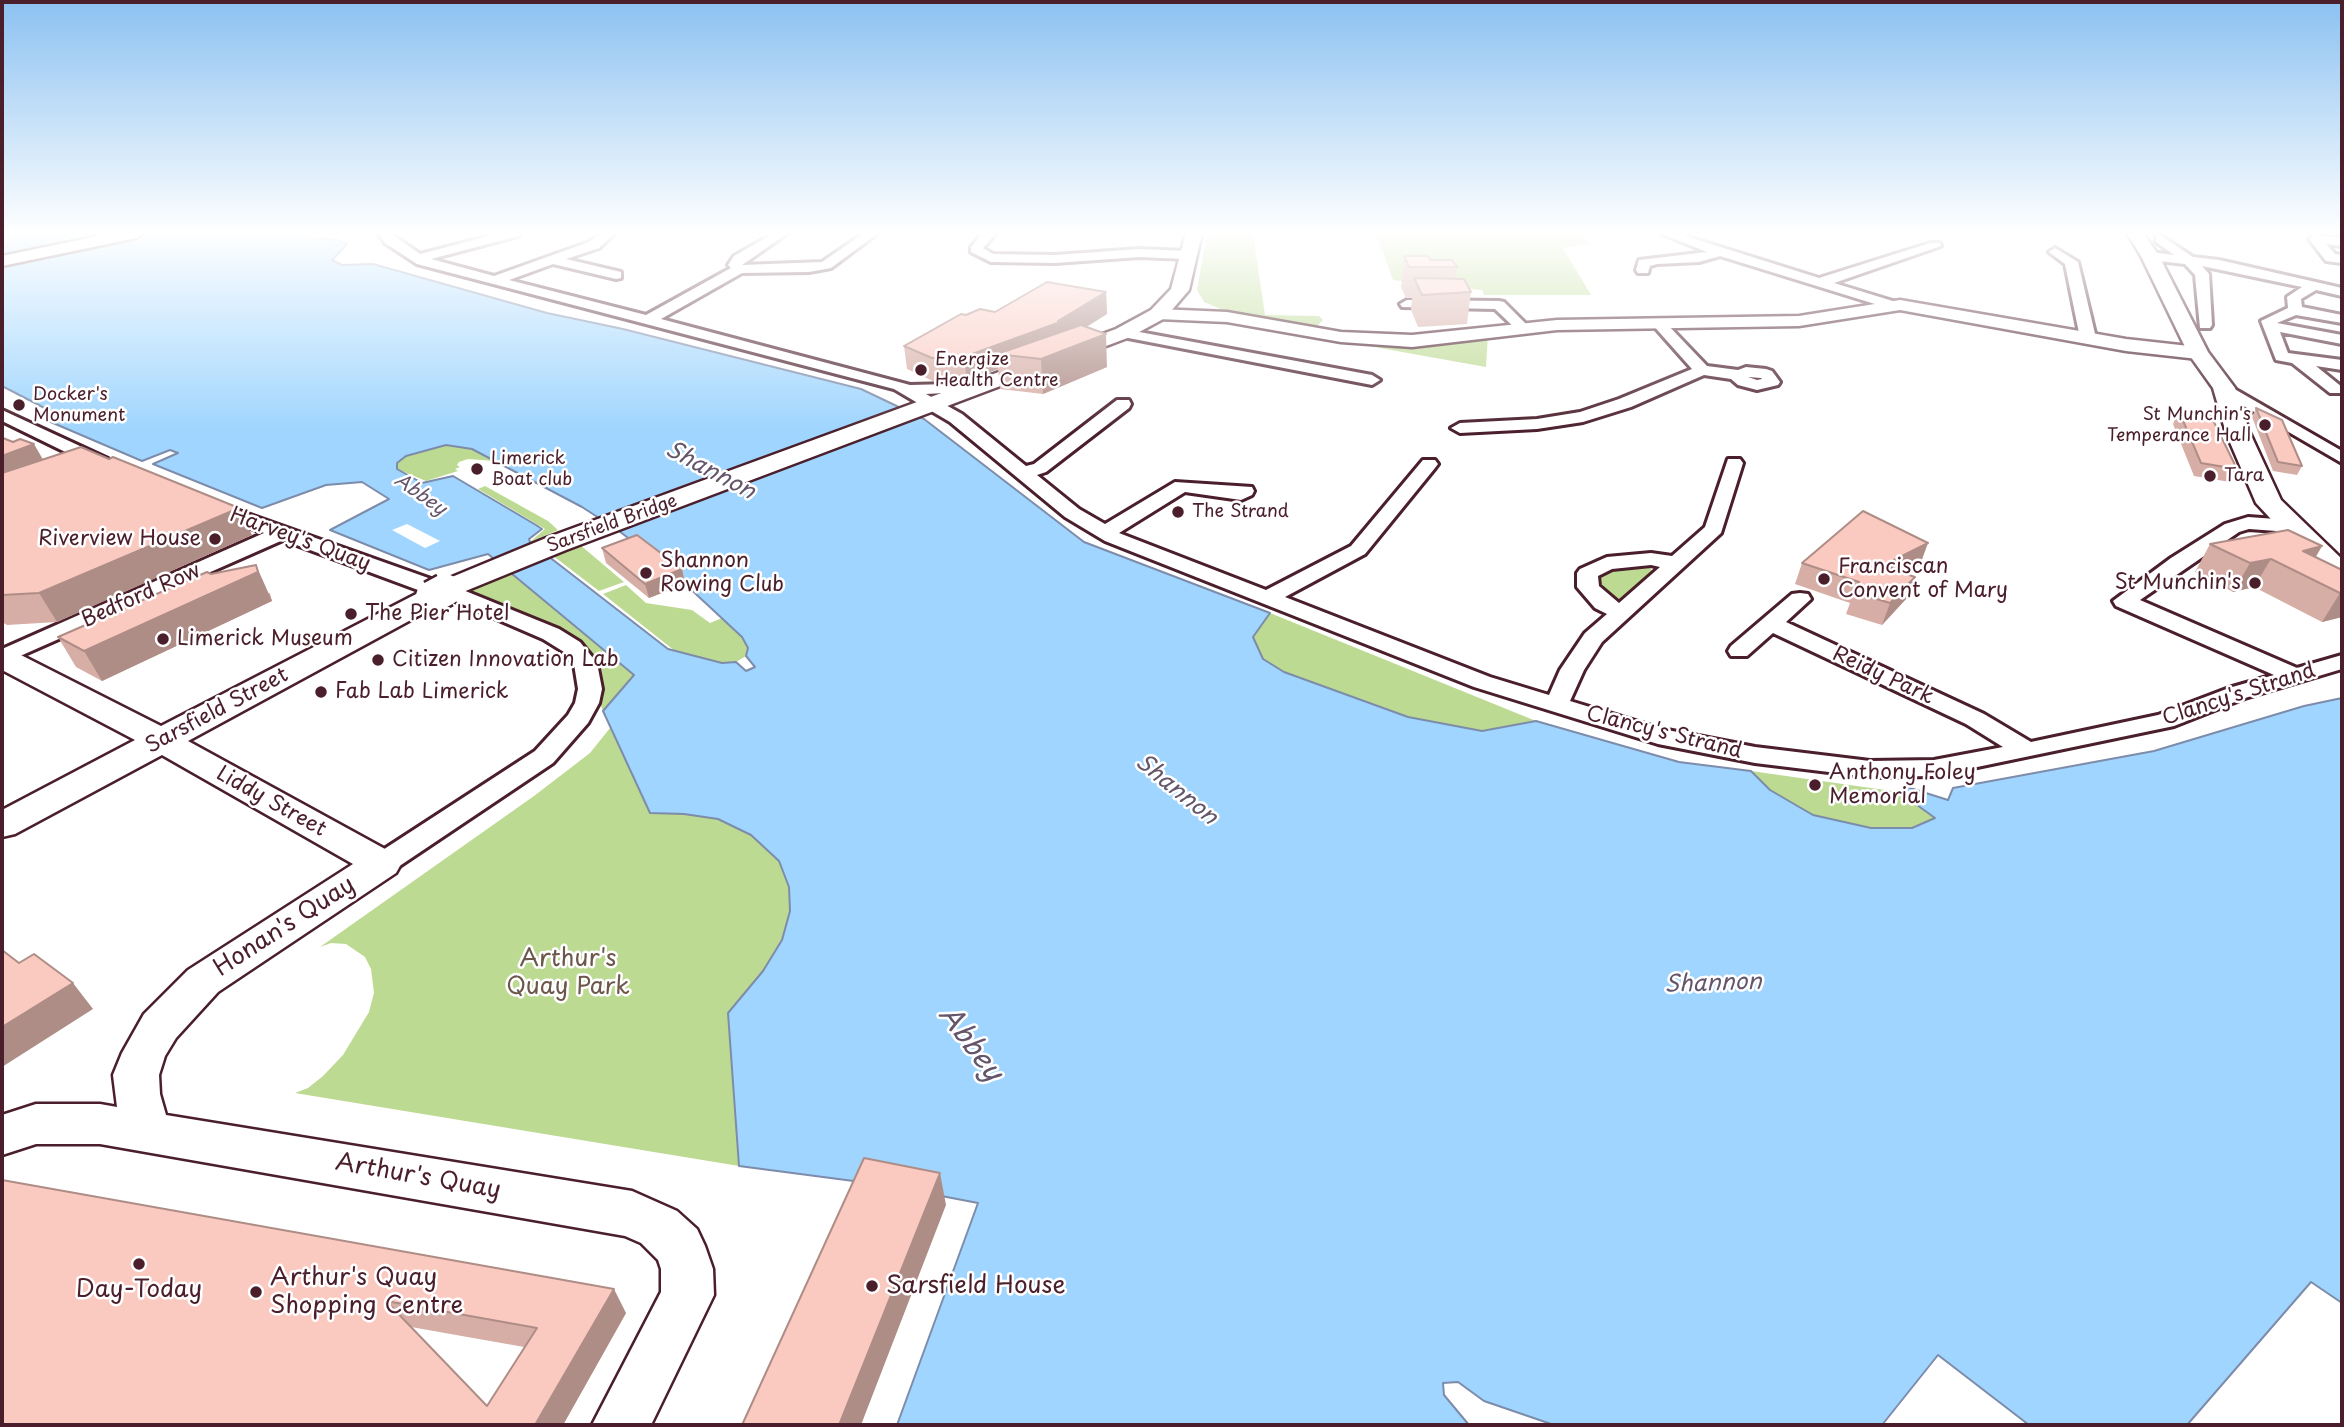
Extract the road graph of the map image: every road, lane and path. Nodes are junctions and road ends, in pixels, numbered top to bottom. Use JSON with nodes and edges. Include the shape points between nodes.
{"nodes":[{"id":1,"x":566,"y":300,"type":"edge"},
{"id":2,"x":684,"y":300,"type":"edge"},
{"id":3,"x":1171,"y":300,"type":"edge"},
{"id":4,"x":1197,"y":300,"type":"edge"},
{"id":5,"x":1875,"y":300,"type":"edge"},
{"id":6,"x":2079,"y":300,"type":"edge"},
{"id":7,"x":2176,"y":300,"type":"edge"},
{"id":8,"x":2204,"y":300,"type":"edge"},
{"id":9,"x":2294,"y":300,"type":"edge"},
{"id":10,"x":1407,"y":304,"type":"dead end"},
{"id":11,"x":1891,"y":305,"type":"junction"},
{"id":12,"x":2295,"y":310,"type":"junction"},
{"id":13,"x":1157,"y":314,"type":"junction"},
{"id":14,"x":1227,"y":317,"type":"junction"},
{"id":15,"x":2342,"y":319,"type":"edge"},
{"id":16,"x":648,"y":320,"type":"junction"},
{"id":17,"x":1659,"y":324,"type":"junction"},
{"id":18,"x":2205,"y":325,"type":"dead end"},
{"id":19,"x":2270,"y":326,"type":"junction"},
{"id":20,"x":1522,"y":327,"type":"junction"},
{"id":21,"x":1124,"y":333,"type":"junction"},
{"id":22,"x":2088,"y":338,"type":"junction"},
{"id":23,"x":2342,"y":339,"type":"edge"},
{"id":24,"x":2198,"y":353,"type":"junction"},
{"id":25,"x":2298,"y":360,"type":"junction"},
{"id":26,"x":2342,"y":365,"type":"edge"},
{"id":27,"x":1702,"y":370,"type":"junction"},
{"id":28,"x":1738,"y":375,"type":"dead end"},
{"id":29,"x":1372,"y":380,"type":"dead end"},
{"id":30,"x":981,"y":386,"type":"junction"},
{"id":31,"x":2336,"y":390,"type":"dead end"},
{"id":32,"x":2227,"y":395,"type":"junction"},
{"id":33,"x":917,"y":402,"type":"junction"},
{"id":34,"x":1123,"y":404,"type":"dead end"},
{"id":35,"x":2,"y":415,"type":"edge"},
{"id":36,"x":957,"y":418,"type":"junction"},
{"id":37,"x":1460,"y":428,"type":"dead end"},
{"id":38,"x":2342,"y":458,"type":"edge"},
{"id":39,"x":1734,"y":463,"type":"dead end"},
{"id":40,"x":1429,"y":464,"type":"dead end"},
{"id":41,"x":73,"y":470,"type":"edge"},
{"id":42,"x":1023,"y":473,"type":"junction"},
{"id":43,"x":1245,"y":491,"type":"dead end"},
{"id":44,"x":191,"y":499,"type":"edge"},
{"id":45,"x":2290,"y":526,"type":"junction"},
{"id":46,"x":281,"y":533,"type":"junction"},
{"id":47,"x":1105,"y":533,"type":"junction"},
{"id":48,"x":1678,"y":563,"type":"junction"},
{"id":49,"x":2342,"y":574,"type":"edge"},
{"id":50,"x":440,"y":593,"type":"junction"},
{"id":51,"x":1267,"y":598,"type":"junction"},
{"id":52,"x":1800,"y":599,"type":"dead end"},
{"id":53,"x":1621,"y":613,"type":"junction"},
{"id":54,"x":1771,"y":623,"type":"junction"},
{"id":55,"x":1739,"y":651,"type":"dead end"},
{"id":56,"x":2,"y":658,"type":"edge"},
{"id":57,"x":2342,"y":662,"type":"edge"},
{"id":58,"x":585,"y":663,"type":"joint"},
{"id":59,"x":2294,"y":675,"type":"junction"},
{"id":60,"x":1556,"y":705,"type":"junction"},
{"id":61,"x":161,"y":740,"type":"junction"},
{"id":62,"x":2027,"y":751,"type":"junction"},
{"id":63,"x":2,"y":825,"type":"edge"},
{"id":64,"x":382,"y":864,"type":"junction"},
{"id":65,"x":147,"y":1130,"type":"junction"},
{"id":66,"x":2,"y":1135,"type":"edge"},
{"id":67,"x":621,"y":1425,"type":"edge"}],
"edges":[{"from":1,"to":16,"type":"street","name":"Clancy's Strand"},
{"from":2,"to":16,"type":"street"},
{"from":3,"to":13,"type":"main road","name":"Sarsfield Bridge"},
{"from":4,"to":14,"type":"street"},
{"from":5,"to":11,"type":"street"},
{"from":6,"to":22,"type":"street"},
{"from":7,"to":24,"type":"main road"},
{"from":8,"to":18,"type":"street"},
{"from":9,"to":12,"type":"street"},
{"from":10,"to":20,"type":"street","via":[[1499,305]]},
{"from":11,"to":17,"type":"street","via":[[1799,321]]},
{"from":11,"to":22,"type":"street"},
{"from":12,"to":15,"type":"street"},
{"from":12,"to":19,"type":"street","via":[[2267,321]]},
{"from":13,"to":14,"type":"street"},
{"from":13,"to":21,"type":"main road","name":"Sarsfield Bridge"},
{"from":14,"to":20,"type":"street","via":[[1385,341]]},
{"from":16,"to":33,"type":"street","name":"Clancy's Strand","via":[[861,375]]},
{"from":17,"to":20,"type":"street"},
{"from":17,"to":27,"type":"street"},
{"from":19,"to":23,"type":"street"},
{"from":19,"to":25,"type":"street","via":[[2283,357]]},
{"from":21,"to":29,"type":"street"},
{"from":21,"to":30,"type":"main road","name":"Sarsfield Bridge"},
{"from":22,"to":24,"type":"street"},
{"from":24,"to":32,"type":"main road"},
{"from":25,"to":26,"type":"street"},
{"from":25,"to":31,"type":"street"},
{"from":27,"to":28,"type":"street"},
{"from":27,"to":37,"type":"street","via":[[1583,416]]},
{"from":30,"to":33,"type":"main road","name":"Sarsfield Bridge"},
{"from":30,"to":36,"type":"main road"},
{"from":32,"to":38,"type":"street","via":[[2257,407]]},
{"from":32,"to":45,"type":"main road","via":[[2238,433],[2269,503]]},
{"from":33,"to":36,"type":"street","name":"Clancy's Strand"},
{"from":33,"to":50,"type":"main road","name":"Sarsfield Bridge","bridge":true},
{"from":34,"to":42,"type":"street","via":[[1040,468]]},
{"from":35,"to":41,"type":"street","via":[[106,465]]},
{"from":36,"to":42,"type":"street","name":"Clancy's Strand"},
{"from":39,"to":48,"type":"street","via":[[1714,529]]},
{"from":40,"to":51,"type":"street","via":[[1358,550]]},
{"from":42,"to":47,"type":"street","name":"Clancy's Strand"},
{"from":43,"to":47,"type":"street","via":[[1225,493],[1186,483]]},
{"from":44,"to":46,"type":"street","name":"Harvey's Quay"},
{"from":45,"to":49,"type":"main road"},
{"from":45,"to":59,"type":"street","via":[[2248,523],[2232,528],[2124,601]]},
{"from":46,"to":50,"type":"street","name":"Harvey's Quay"},
{"from":46,"to":56,"type":"street","name":"Bedford Row"},
{"from":47,"to":51,"type":"street","name":"Clancy's Strand"},
{"from":48,"to":53,"type":"street"},
{"from":48,"to":53,"type":"street","via":[[1651,559],[1607,563],[1587,573],[1588,587]]},
{"from":50,"to":58,"type":"street","name":"Harvey's Quay","via":[[551,634],[572,647]]},
{"from":50,"to":61,"type":"main road","name":"Sarsfield Street"},
{"from":51,"to":60,"type":"street","name":"Clancy's Strand","via":[[1482,682]]},
{"from":52,"to":54,"type":"street"},
{"from":53,"to":60,"type":"street","via":[[1593,638]]},
{"from":54,"to":55,"type":"street"},
{"from":54,"to":62,"type":"street","name":"Reidy Park","via":[[1975,719]]},
{"from":56,"to":61,"type":"main road","name":"Liddy Street"},
{"from":57,"to":59,"type":"street","name":"Clancy's Strand"},
{"from":58,"to":64,"type":"street","name":"Honan's Quay","via":[[590,689],[587,703],[559,743],[513,779]]},
{"from":59,"to":62,"type":"street","name":"Clancy's Strand","via":[[2165,720]]},
{"from":60,"to":62,"type":"street","name":"Clancy's Strand","via":[[1670,738],[1755,755],[1870,769],[1934,768]]},
{"from":61,"to":63,"type":"main road","name":"Sarsfield Street"},
{"from":61,"to":64,"type":"main road","name":"Liddy Street"},
{"from":64,"to":65,"type":"main road","name":"Honan's Quay","via":[[203,981],[160,1026],[136,1075]]},
{"from":65,"to":66,"type":"main road","via":[[83,1122],[36,1124]]},
{"from":65,"to":67,"type":"main road","name":"Arthur's Quay","via":[[632,1214],[659,1227],[679,1246],[687,1269],[687,1295]]}]}
